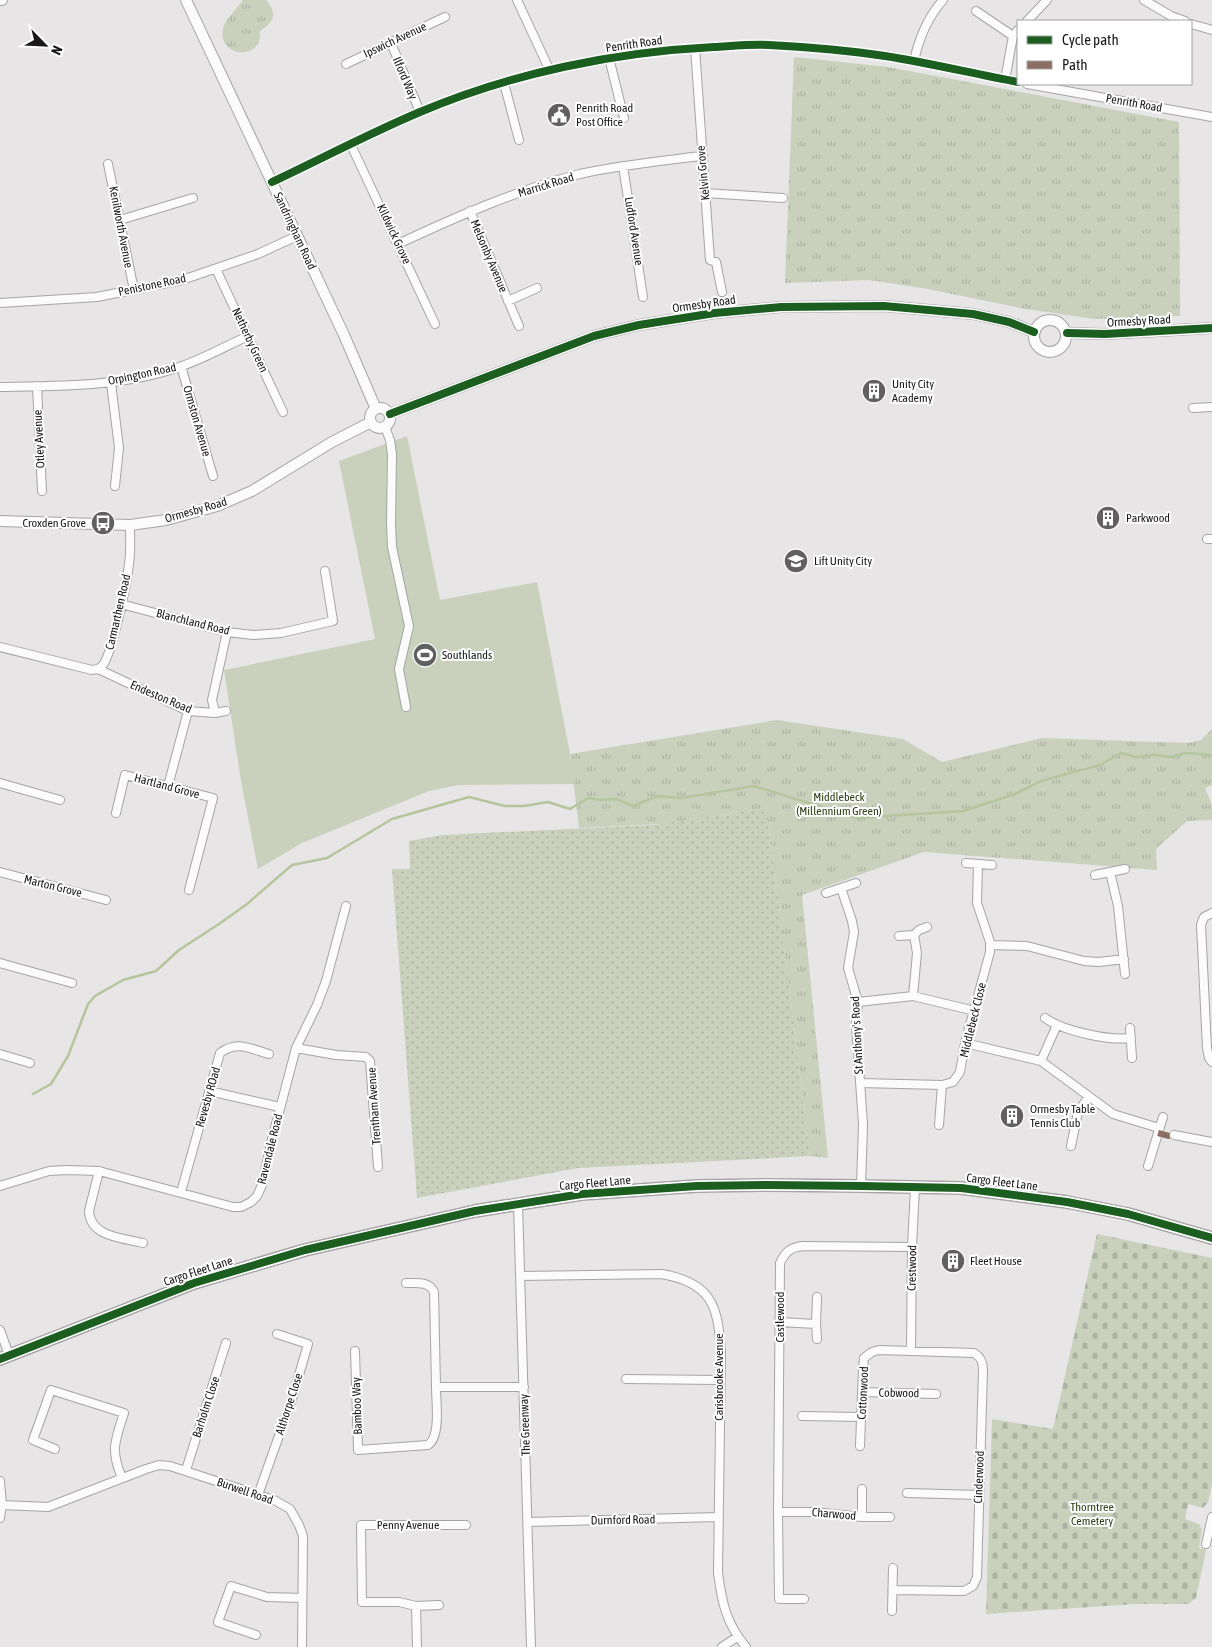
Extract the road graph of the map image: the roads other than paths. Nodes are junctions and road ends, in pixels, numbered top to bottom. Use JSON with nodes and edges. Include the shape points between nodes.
{"nodes":[{"id":1,"x":186,"y":0,"type":"edge"},
{"id":2,"x":517,"y":0,"type":"edge"},
{"id":3,"x":1047,"y":0,"type":"edge"},
{"id":4,"x":1144,"y":0,"type":"edge"},
{"id":5,"x":939,"y":2,"type":"edge"},
{"id":6,"x":976,"y":11,"type":"dead end"},
{"id":7,"x":445,"y":17,"type":"dead end"},
{"id":8,"x":1028,"y":20,"type":"edge"},
{"id":9,"x":1182,"y":20,"type":"edge"},
{"id":10,"x":1192,"y":24,"type":"edge"},
{"id":11,"x":1212,"y":30,"type":"edge"},
{"id":12,"x":1016,"y":33,"type":"edge"},
{"id":13,"x":390,"y":43,"type":"junction"},
{"id":14,"x":695,"y":48,"type":"junction"},
{"id":15,"x":609,"y":58,"type":"junction"},
{"id":16,"x":914,"y":61,"type":"junction"},
{"id":17,"x":346,"y":64,"type":"dead end"},
{"id":18,"x":550,"y":71,"type":"junction"},
{"id":19,"x":1005,"y":80,"type":"junction"},
{"id":20,"x":1017,"y":82,"type":"edge"},
{"id":21,"x":504,"y":83,"type":"junction"},
{"id":22,"x":1033,"y":85,"type":"edge"},
{"id":23,"x":420,"y":112,"type":"junction"},
{"id":24,"x":1212,"y":117,"type":"edge"},
{"id":25,"x":624,"y":118,"type":"dead end"},
{"id":26,"x":519,"y":140,"type":"dead end"},
{"id":27,"x":351,"y":145,"type":"junction"},
{"id":28,"x":701,"y":156,"type":"junction"},
{"id":29,"x":108,"y":164,"type":"dead end"},
{"id":30,"x":623,"y":166,"type":"junction"},
{"id":31,"x":272,"y":182,"type":"junction"},
{"id":32,"x":705,"y":193,"type":"junction"},
{"id":33,"x":193,"y":198,"type":"dead end"},
{"id":34,"x":783,"y":198,"type":"dead end"},
{"id":35,"x":470,"y":210,"type":"junction"},
{"id":36,"x":120,"y":220,"type":"junction"},
{"id":37,"x":297,"y":236,"type":"junction"},
{"id":38,"x":398,"y":244,"type":"junction"},
{"id":39,"x":216,"y":269,"type":"junction"},
{"id":40,"x":537,"y":288,"type":"dead end"},
{"id":41,"x":134,"y":290,"type":"junction"},
{"id":42,"x":722,"y":292,"type":"dead end"},
{"id":43,"x":643,"y":296,"type":"dead end"},
{"id":44,"x":508,"y":301,"type":"junction"},
{"id":45,"x":0,"y":303,"type":"edge"},
{"id":46,"x":522,"y":311,"type":"dead end"},
{"id":47,"x":514,"y":315,"type":"junction"},
{"id":48,"x":435,"y":324,"type":"dead end"},
{"id":49,"x":519,"y":326,"type":"dead end"},
{"id":50,"x":1212,"y":328,"type":"edge"},
{"id":51,"x":1034,"y":332,"type":"junction"},
{"id":52,"x":1067,"y":333,"type":"junction"},
{"id":53,"x":248,"y":336,"type":"junction"},
{"id":54,"x":181,"y":366,"type":"junction"},
{"id":55,"x":111,"y":382,"type":"junction"},
{"id":56,"x":37,"y":386,"type":"junction"},
{"id":57,"x":0,"y":387,"type":"edge"},
{"id":58,"x":1212,"y":407,"type":"edge"},
{"id":59,"x":1194,"y":408,"type":"dead end"},
{"id":60,"x":376,"y":409,"type":"junction"},
{"id":61,"x":283,"y":412,"type":"dead end"},
{"id":62,"x":390,"y":414,"type":"junction"},
{"id":63,"x":371,"y":422,"type":"junction"},
{"id":64,"x":385,"y":427,"type":"junction"},
{"id":65,"x":213,"y":476,"type":"dead end"},
{"id":66,"x":115,"y":486,"type":"dead end"},
{"id":67,"x":42,"y":491,"type":"dead end"},
{"id":68,"x":0,"y":521,"type":"edge"},
{"id":69,"x":130,"y":524,"type":"junction"},
{"id":70,"x":325,"y":571,"type":"dead end"},
{"id":71,"x":121,"y":604,"type":"junction"},
{"id":72,"x":226,"y":632,"type":"junction"},
{"id":73,"x":0,"y":647,"type":"edge"},
{"id":74,"x":98,"y":670,"type":"junction"},
{"id":75,"x":406,"y":707,"type":"dead end"},
{"id":76,"x":188,"y":711,"type":"junction"},
{"id":77,"x":226,"y":711,"type":"dead end"},
{"id":78,"x":215,"y":713,"type":"junction"},
{"id":79,"x":0,"y":783,"type":"edge"},
{"id":80,"x":168,"y":786,"type":"junction"},
{"id":81,"x":60,"y":800,"type":"dead end"},
{"id":82,"x":116,"y":813,"type":"dead end"},
{"id":83,"x":966,"y":863,"type":"dead end"},
{"id":84,"x":978,"y":864,"type":"junction"},
{"id":85,"x":992,"y":865,"type":"dead end"},
{"id":86,"x":1125,"y":868,"type":"dead end"},
{"id":87,"x":0,"y":872,"type":"edge"},
{"id":88,"x":1110,"y":872,"type":"junction"},
{"id":89,"x":1095,"y":875,"type":"dead end"},
{"id":90,"x":856,"y":883,"type":"dead end"},
{"id":91,"x":841,"y":888,"type":"junction"},
{"id":92,"x":189,"y":890,"type":"dead end"},
{"id":93,"x":826,"y":893,"type":"dead end"},
{"id":94,"x":106,"y":900,"type":"dead end"},
{"id":95,"x":346,"y":906,"type":"dead end"},
{"id":96,"x":1212,"y":913,"type":"edge"},
{"id":97,"x":927,"y":927,"type":"dead end"},
{"id":98,"x":914,"y":935,"type":"junction"},
{"id":99,"x":898,"y":936,"type":"dead end"},
{"id":100,"x":990,"y":945,"type":"junction"},
{"id":101,"x":1124,"y":959,"type":"junction"},
{"id":102,"x":0,"y":963,"type":"edge"},
{"id":103,"x":1125,"y":974,"type":"dead end"},
{"id":104,"x":72,"y":983,"type":"dead end"},
{"id":105,"x":913,"y":996,"type":"junction"},
{"id":106,"x":858,"y":1002,"type":"junction"},
{"id":107,"x":975,"y":1011,"type":"junction"},
{"id":108,"x":1045,"y":1018,"type":"dead end"},
{"id":109,"x":1056,"y":1025,"type":"junction"},
{"id":110,"x":1130,"y":1028,"type":"dead end"},
{"id":111,"x":1130,"y":1038,"type":"junction"},
{"id":112,"x":965,"y":1043,"type":"junction"},
{"id":113,"x":296,"y":1048,"type":"junction"},
{"id":114,"x":0,"y":1054,"type":"edge"},
{"id":115,"x":269,"y":1054,"type":"dead end"},
{"id":116,"x":1132,"y":1058,"type":"dead end"},
{"id":117,"x":1041,"y":1061,"type":"junction"},
{"id":118,"x":1212,"y":1062,"type":"edge"},
{"id":119,"x":30,"y":1063,"type":"dead end"},
{"id":120,"x":860,"y":1083,"type":"junction"},
{"id":121,"x":942,"y":1085,"type":"junction"},
{"id":122,"x":210,"y":1091,"type":"junction"},
{"id":123,"x":1089,"y":1096,"type":"junction"},
{"id":124,"x":280,"y":1107,"type":"junction"},
{"id":125,"x":1163,"y":1116,"type":"dead end"},
{"id":126,"x":940,"y":1125,"type":"dead end"},
{"id":127,"x":1159,"y":1128,"type":"junction"},
{"id":128,"x":1174,"y":1135,"type":"dead end"},
{"id":129,"x":1212,"y":1142,"type":"edge"},
{"id":130,"x":1070,"y":1146,"type":"dead end"},
{"id":131,"x":1148,"y":1166,"type":"dead end"},
{"id":132,"x":378,"y":1167,"type":"dead end"},
{"id":133,"x":99,"y":1171,"type":"junction"},
{"id":134,"x":0,"y":1186,"type":"edge"},
{"id":135,"x":861,"y":1186,"type":"junction"},
{"id":136,"x":915,"y":1186,"type":"junction"},
{"id":137,"x":182,"y":1192,"type":"junction"},
{"id":138,"x":518,"y":1204,"type":"junction"},
{"id":139,"x":1212,"y":1238,"type":"edge"},
{"id":140,"x":143,"y":1244,"type":"dead end"},
{"id":141,"x":912,"y":1247,"type":"junction"},
{"id":142,"x":520,"y":1276,"type":"junction"},
{"id":143,"x":406,"y":1283,"type":"dead end"},
{"id":144,"x":817,"y":1297,"type":"dead end"},
{"id":145,"x":780,"y":1322,"type":"junction"},
{"id":146,"x":816,"y":1324,"type":"junction"},
{"id":147,"x":0,"y":1330,"type":"edge"},
{"id":148,"x":277,"y":1334,"type":"dead end"},
{"id":149,"x":816,"y":1339,"type":"dead end"},
{"id":150,"x":226,"y":1343,"type":"dead end"},
{"id":151,"x":911,"y":1350,"type":"junction"},
{"id":152,"x":355,"y":1351,"type":"dead end"},
{"id":153,"x":5,"y":1357,"type":"edge"},
{"id":154,"x":626,"y":1379,"type":"dead end"},
{"id":155,"x":720,"y":1380,"type":"junction"},
{"id":156,"x":524,"y":1387,"type":"junction"},
{"id":157,"x":436,"y":1388,"type":"junction"},
{"id":158,"x":862,"y":1392,"type":"junction"},
{"id":159,"x":936,"y":1394,"type":"dead end"},
{"id":160,"x":802,"y":1416,"type":"dead end"},
{"id":161,"x":861,"y":1417,"type":"junction"},
{"id":162,"x":860,"y":1446,"type":"dead end"},
{"id":163,"x":54,"y":1449,"type":"dead end"},
{"id":164,"x":186,"y":1470,"type":"junction"},
{"id":165,"x":122,"y":1478,"type":"junction"},
{"id":166,"x":0,"y":1481,"type":"edge"},
{"id":167,"x":862,"y":1489,"type":"dead end"},
{"id":168,"x":907,"y":1493,"type":"dead end"},
{"id":169,"x":258,"y":1495,"type":"junction"},
{"id":170,"x":979,"y":1495,"type":"junction"},
{"id":171,"x":2,"y":1505,"type":"junction"},
{"id":172,"x":778,"y":1512,"type":"junction"},
{"id":173,"x":718,"y":1517,"type":"junction"},
{"id":174,"x":862,"y":1517,"type":"junction"},
{"id":175,"x":890,"y":1517,"type":"dead end"},
{"id":176,"x":1212,"y":1517,"type":"edge"},
{"id":177,"x":0,"y":1518,"type":"edge"},
{"id":178,"x":528,"y":1522,"type":"junction"},
{"id":179,"x":466,"y":1524,"type":"dead end"},
{"id":180,"x":1206,"y":1544,"type":"dead end"},
{"id":181,"x":893,"y":1568,"type":"dead end"},
{"id":182,"x":893,"y":1590,"type":"junction"},
{"id":183,"x":302,"y":1598,"type":"junction"},
{"id":184,"x":804,"y":1600,"type":"dead end"},
{"id":185,"x":438,"y":1605,"type":"dead end"},
{"id":186,"x":416,"y":1606,"type":"junction"},
{"id":187,"x":892,"y":1611,"type":"dead end"},
{"id":188,"x":256,"y":1635,"type":"dead end"},
{"id":189,"x":737,"y":1636,"type":"junction"},
{"id":190,"x":302,"y":1647,"type":"edge"},
{"id":191,"x":417,"y":1647,"type":"edge"},
{"id":192,"x":531,"y":1647,"type":"edge"},
{"id":193,"x":722,"y":1647,"type":"edge"},
{"id":194,"x":746,"y":1647,"type":"edge"}],
"edges":[{"from":1,"to":31,"type":"street","name":"Sandringham Road"},
{"from":2,"to":18,"type":"street"},
{"from":3,"to":8,"type":"street"},
{"from":4,"to":9,"type":"street"},
{"from":5,"to":16,"type":"street","via":[[924,28]]},
{"from":6,"to":12,"type":"street"},
{"from":7,"to":13,"type":"street","name":"Ipswich Avenue"},
{"from":10,"to":11,"type":"street"},
{"from":12,"to":19,"type":"street"},
{"from":13,"to":17,"type":"street","name":"Ipswich Avenue"},
{"from":13,"to":23,"type":"street","name":"Ilford Way"},
{"from":14,"to":15,"type":"street","name":"Penrith Road"},
{"from":14,"to":16,"type":"street","name":"Penrith Road","via":[[766,44]]},
{"from":14,"to":28,"type":"street","name":"Kelvin Grove"},
{"from":15,"to":18,"type":"street","name":"Penrith Road"},
{"from":15,"to":25,"type":"street"},
{"from":16,"to":19,"type":"street","name":"Penrith Road"},
{"from":18,"to":21,"type":"street","name":"Penrith Road"},
{"from":19,"to":20,"type":"street","name":"Penrith Road"},
{"from":21,"to":23,"type":"street","name":"Penrith Road"},
{"from":21,"to":26,"type":"street"},
{"from":22,"to":24,"type":"street","name":"Penrith Road"},
{"from":23,"to":27,"type":"street","name":"Penrith Road"},
{"from":27,"to":31,"type":"street","name":"Penrith Road"},
{"from":27,"to":38,"type":"street","name":"Kildwick Grove"},
{"from":28,"to":30,"type":"street","name":"Marrick Road"},
{"from":28,"to":32,"type":"street","name":"Kelvin Grove"},
{"from":29,"to":36,"type":"street","name":"Kenilworth Avenue"},
{"from":30,"to":35,"type":"street","name":"Marrick Road","via":[[546,184]]},
{"from":30,"to":43,"type":"street","name":"Ludford Avenue"},
{"from":31,"to":37,"type":"street","name":"Sandringham Road"},
{"from":32,"to":34,"type":"street"},
{"from":32,"to":42,"type":"street","name":"Kelvin Grove","via":[[710,260],[716,262]]},
{"from":33,"to":36,"type":"street"},
{"from":35,"to":38,"type":"street","name":"Marrick Road"},
{"from":35,"to":44,"type":"street","name":"Melsonby Avenue"},
{"from":36,"to":41,"type":"street","name":"Kenilworth Avenue"},
{"from":37,"to":39,"type":"street","name":"Penistone Road"},
{"from":37,"to":60,"type":"street","name":"Sandringham Road"},
{"from":38,"to":48,"type":"street","name":"Kildwick Grove"},
{"from":39,"to":41,"type":"street","name":"Penistone Road"},
{"from":39,"to":53,"type":"street","name":"Netherby Green"},
{"from":40,"to":44,"type":"street"},
{"from":41,"to":45,"type":"street","name":"Penistone Road","via":[[97,297]]},
{"from":44,"to":47,"type":"street","name":"Melsonby Avenue"},
{"from":46,"to":47,"type":"street"},
{"from":47,"to":49,"type":"street","name":"Melsonby Avenue"},
{"from":50,"to":52,"type":"street","name":"Ormesby Road"},
{"from":51,"to":52,"type":"street","via":[[1049,319],[1060,322]]},
{"from":51,"to":52,"type":"street","via":[[1035,342],[1047,352],[1060,348]]},
{"from":51,"to":62,"type":"street","name":"Ormesby Road","via":[[1009,322],[973,314],[884,306],[781,307],[715,313],[639,324],[594,336]]},
{"from":53,"to":54,"type":"street","name":"Orpington Road"},
{"from":53,"to":61,"type":"street","name":"Netherby Green"},
{"from":54,"to":55,"type":"street","name":"Orpington Road"},
{"from":54,"to":65,"type":"street","name":"Ormston Avenue"},
{"from":55,"to":56,"type":"street","name":"Orpington Road"},
{"from":55,"to":66,"type":"street","via":[[119,448]]},
{"from":56,"to":57,"type":"street","name":"Orpington Road"},
{"from":56,"to":67,"type":"street","name":"Otley Avenue"},
{"from":58,"to":59,"type":"street"},
{"from":60,"to":62,"type":"street","via":[[384,409]]},
{"from":60,"to":63,"type":"street"},
{"from":62,"to":64,"type":"street","via":[[390,422]]},
{"from":63,"to":64,"type":"street","via":[[376,427]]},
{"from":63,"to":69,"type":"street","name":"Ormesby Road","via":[[252,491],[166,520]]},
{"from":64,"to":75,"type":"street","via":[[392,454],[392,547],[409,626],[399,669]]},
{"from":68,"to":69,"type":"street","name":"Ormesby Road"},
{"from":69,"to":71,"type":"street","name":"Carmarthen Road","via":[[130,563]]},
{"from":70,"to":72,"type":"street","name":"Blanchland Road","via":[[333,622],[281,633],[253,635]]},
{"from":71,"to":72,"type":"street","name":"Blanchland Road"},
{"from":71,"to":74,"type":"street","name":"Carmarthen Road","via":[[107,658]]},
{"from":72,"to":78,"type":"street","via":[[212,700]]},
{"from":73,"to":74,"type":"street"},
{"from":74,"to":76,"type":"street","name":"Endeston Road"},
{"from":76,"to":78,"type":"street","name":"Endeston Road"},
{"from":76,"to":80,"type":"street"},
{"from":77,"to":78,"type":"street","name":"Endeston Road"},
{"from":79,"to":81,"type":"street"},
{"from":80,"to":82,"type":"street","name":"Hartland Grove","via":[[125,774]]},
{"from":80,"to":92,"type":"street","name":"Hartland Grove","via":[[213,798]]},
{"from":83,"to":84,"type":"street"},
{"from":84,"to":85,"type":"street"},
{"from":84,"to":100,"type":"street","name":"Middlebeck Close","via":[[976,903]]},
{"from":86,"to":88,"type":"street"},
{"from":87,"to":94,"type":"street","name":"Marton Grove"},
{"from":88,"to":89,"type":"street"},
{"from":88,"to":101,"type":"street"},
{"from":90,"to":91,"type":"street"},
{"from":91,"to":93,"type":"street"},
{"from":91,"to":106,"type":"street","name":"St Anthony's Road","via":[[853,927],[848,968]]},
{"from":95,"to":113,"type":"street","name":"Ravendale Road","via":[[318,1005]]},
{"from":96,"to":118,"type":"street","via":[[1204,917],[1201,925],[1207,1048]]},
{"from":97,"to":98,"type":"street"},
{"from":98,"to":99,"type":"street"},
{"from":98,"to":105,"type":"street","via":[[917,953]]},
{"from":100,"to":101,"type":"street","via":[[1027,946],[1090,962]]},
{"from":100,"to":107,"type":"street","name":"Middlebeck Close"},
{"from":101,"to":103,"type":"street"},
{"from":102,"to":104,"type":"street"},
{"from":105,"to":106,"type":"street"},
{"from":105,"to":107,"type":"street"},
{"from":106,"to":120,"type":"street","name":"St Anthony's Road","via":[[856,1024]]},
{"from":107,"to":112,"type":"street","name":"Middlebeck Close"},
{"from":108,"to":109,"type":"street"},
{"from":109,"to":111,"type":"street","via":[[1109,1038]]},
{"from":109,"to":117,"type":"street"},
{"from":110,"to":111,"type":"street"},
{"from":111,"to":116,"type":"street"},
{"from":112,"to":117,"type":"street"},
{"from":112,"to":121,"type":"street","name":"Middlebeck Close","via":[[958,1077]]},
{"from":113,"to":124,"type":"street","name":"Ravendale Road"},
{"from":113,"to":132,"type":"street","name":"Trentham Avenue","via":[[366,1057],[370,1061]]},
{"from":114,"to":119,"type":"street"},
{"from":115,"to":122,"type":"street","name":"Revesby ROad","via":[[236,1045],[220,1053]]},
{"from":117,"to":123,"type":"street"},
{"from":120,"to":121,"type":"street"},
{"from":120,"to":135,"type":"street","name":"St Anthony's Road"},
{"from":121,"to":126,"type":"street"},
{"from":122,"to":124,"type":"street"},
{"from":122,"to":137,"type":"street","name":"Revesby ROad"},
{"from":123,"to":127,"type":"street","via":[[1118,1117]]},
{"from":123,"to":130,"type":"street","via":[[1078,1112]]},
{"from":124,"to":137,"type":"street","name":"Ravendale Road","via":[[262,1185],[251,1202],[233,1207]]},
{"from":125,"to":127,"type":"street"},
{"from":127,"to":131,"type":"street"},
{"from":128,"to":129,"type":"street"},
{"from":133,"to":134,"type":"street","name":"Ravendale Road","via":[[49,1171]]},
{"from":133,"to":137,"type":"street","name":"Ravendale Road"},
{"from":133,"to":140,"type":"street","via":[[89,1211],[93,1226],[100,1232]]},
{"from":135,"to":136,"type":"main road","name":"Cargo Fleet Lane"},
{"from":135,"to":138,"type":"main road","name":"Cargo Fleet Lane","via":[[697,1186],[582,1194]]},
{"from":136,"to":139,"type":"main road","name":"Cargo Fleet Lane","via":[[961,1188],[1067,1202],[1128,1214]]},
{"from":136,"to":141,"type":"street","name":"Crestwood"},
{"from":138,"to":142,"type":"street","name":"The Greenway"},
{"from":138,"to":153,"type":"main road","name":"Cargo Fleet Lane","via":[[346,1240],[194,1283]]},
{"from":141,"to":145,"type":"street","name":"Castlewood","via":[[792,1248],[780,1262]]},
{"from":141,"to":151,"type":"street","name":"Crestwood"},
{"from":142,"to":155,"type":"street","name":"Carisbrooke Avenue","via":[[662,1274],[680,1277],[706,1294],[715,1310],[721,1352]]},
{"from":142,"to":156,"type":"street","name":"The Greenway"},
{"from":143,"to":157,"type":"street","name":"Bamboo Way","via":[[425,1284],[434,1292]]},
{"from":144,"to":146,"type":"street"},
{"from":145,"to":146,"type":"street"},
{"from":145,"to":172,"type":"street","name":"Castlewood"},
{"from":146,"to":149,"type":"street"},
{"from":147,"to":153,"type":"street"},
{"from":148,"to":169,"type":"street","name":"Althorpe Close","via":[[308,1344]]},
{"from":150,"to":164,"type":"street","name":"Barholm Close"},
{"from":151,"to":158,"type":"street","name":"Cottonwood","via":[[879,1350],[864,1358]]},
{"from":151,"to":170,"type":"street","name":"Cinderwood","via":[[974,1353],[983,1363]]},
{"from":152,"to":157,"type":"street","name":"Bamboo Way","via":[[358,1450],[428,1446],[433,1443]]},
{"from":154,"to":155,"type":"street"},
{"from":155,"to":173,"type":"street","name":"Carisbrooke Avenue"},
{"from":156,"to":157,"type":"street"},
{"from":156,"to":178,"type":"street","name":"The Greenway"},
{"from":158,"to":159,"type":"street","name":"Cobwood"},
{"from":158,"to":161,"type":"street","name":"Cottonwood"},
{"from":160,"to":161,"type":"street"},
{"from":161,"to":162,"type":"street","name":"Cottonwood"},
{"from":163,"to":165,"type":"street","via":[[33,1440],[51,1390],[124,1413],[114,1450],[115,1463]]},
{"from":164,"to":165,"type":"street","name":"Burwell Road","via":[[159,1465]]},
{"from":164,"to":169,"type":"street","name":"Burwell Road"},
{"from":165,"to":171,"type":"street","name":"Burwell Road","via":[[48,1507]]},
{"from":166,"to":171,"type":"street"},
{"from":167,"to":174,"type":"street","name":"Charwood"},
{"from":168,"to":170,"type":"street"},
{"from":169,"to":183,"type":"street","name":"Burwell Road","via":[[290,1509],[299,1525],[303,1544]]},
{"from":170,"to":182,"type":"street","name":"Cinderwood","via":[[977,1577],[974,1586],[964,1591]]},
{"from":171,"to":177,"type":"street"},
{"from":172,"to":174,"type":"street","name":"Charwood"},
{"from":172,"to":184,"type":"street","name":"Castlewood","via":[[779,1600]]},
{"from":173,"to":178,"type":"street","name":"Durnford Road"},
{"from":173,"to":189,"type":"street","name":"Carisbrooke Avenue","via":[[718,1573],[722,1601]]},
{"from":174,"to":175,"type":"street"},
{"from":176,"to":180,"type":"street"},
{"from":178,"to":192,"type":"street","name":"The Greenway"},
{"from":179,"to":186,"type":"street","name":"Penny Avenue","via":[[361,1525],[362,1602],[399,1602]]},
{"from":181,"to":182,"type":"street"},
{"from":182,"to":187,"type":"street"},
{"from":183,"to":188,"type":"street","via":[[267,1597],[231,1586],[218,1622]]},
{"from":183,"to":190,"type":"street","name":"Burwell Road"},
{"from":185,"to":186,"type":"street","name":"Penny Avenue"},
{"from":186,"to":191,"type":"street"},
{"from":189,"to":193,"type":"street"},
{"from":189,"to":194,"type":"street","name":"Carisbrooke Avenue"}]}
